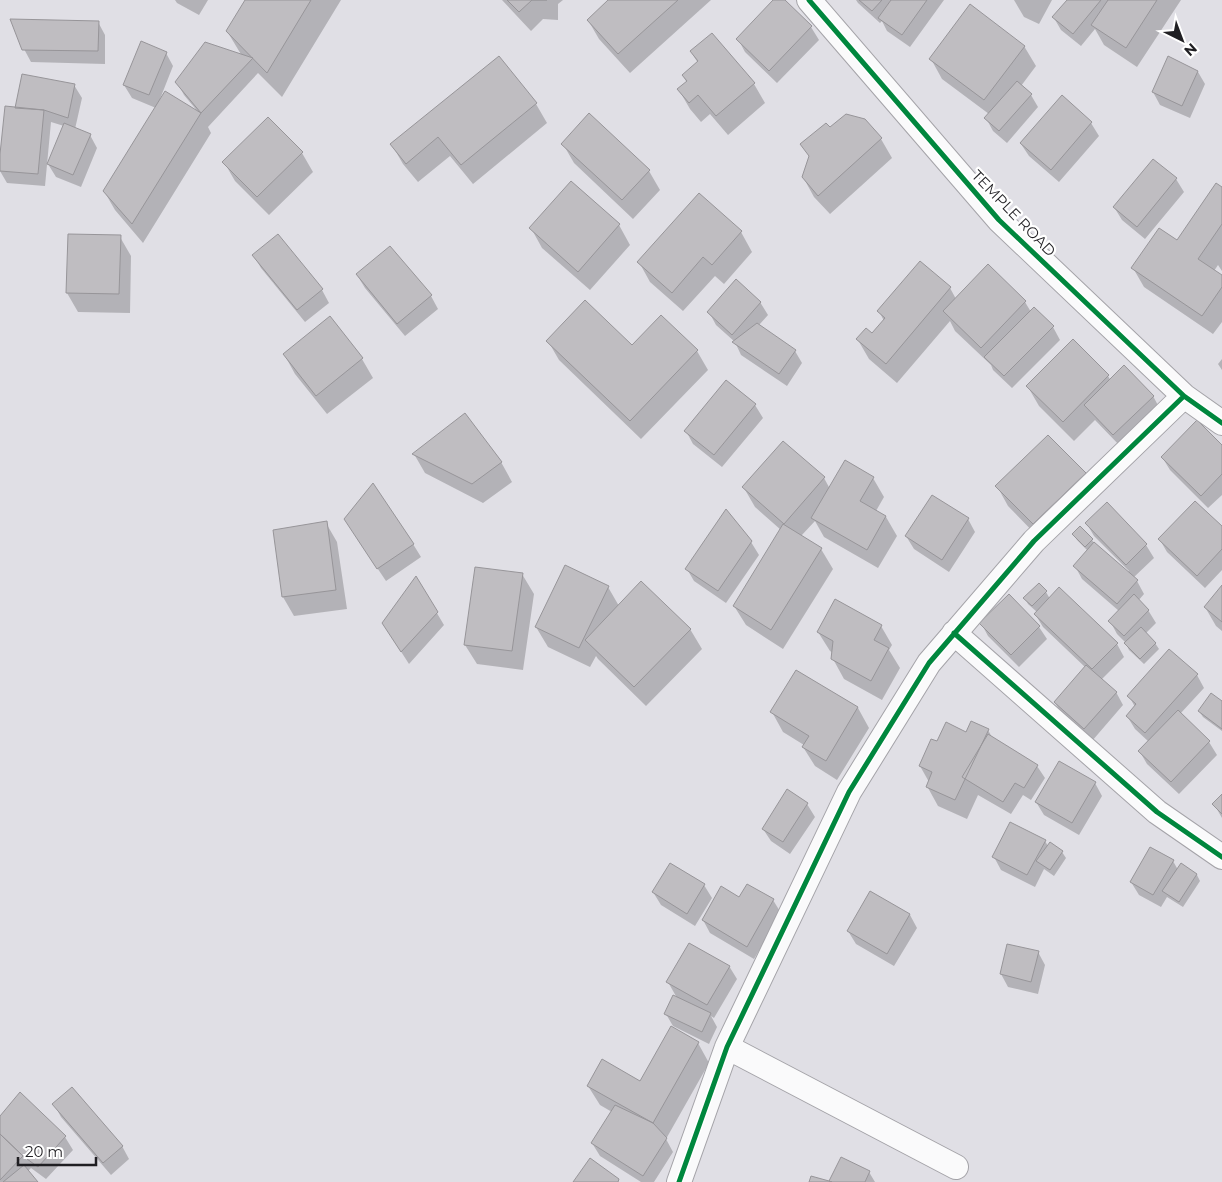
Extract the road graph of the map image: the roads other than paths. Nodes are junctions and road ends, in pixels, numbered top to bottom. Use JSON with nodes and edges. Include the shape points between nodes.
{"nodes":[{"id":1,"x":809,"y":0,"type":"edge"},
{"id":2,"x":1184,"y":396,"type":"junction"},
{"id":3,"x":1222,"y":423,"type":"edge"},
{"id":4,"x":954,"y":633,"type":"junction"},
{"id":5,"x":1222,"y":857,"type":"edge"},
{"id":6,"x":727,"y":1047,"type":"junction"},
{"id":7,"x":956,"y":1167,"type":"dead end"},
{"id":8,"x":679,"y":1182,"type":"edge"}],
"edges":[{"from":1,"to":2,"type":"street","name":"TEMPLE ROAD","via":[[999,220]]},
{"from":2,"to":3,"type":"street","name":"TEMPLE ROAD"},
{"from":2,"to":4,"type":"street","via":[[1034,541]]},
{"from":4,"to":5,"type":"street","via":[[1158,812]]},
{"from":4,"to":6,"type":"street","via":[[929,663],[849,792]]},
{"from":6,"to":7,"type":"street"},
{"from":6,"to":8,"type":"street"}]}
